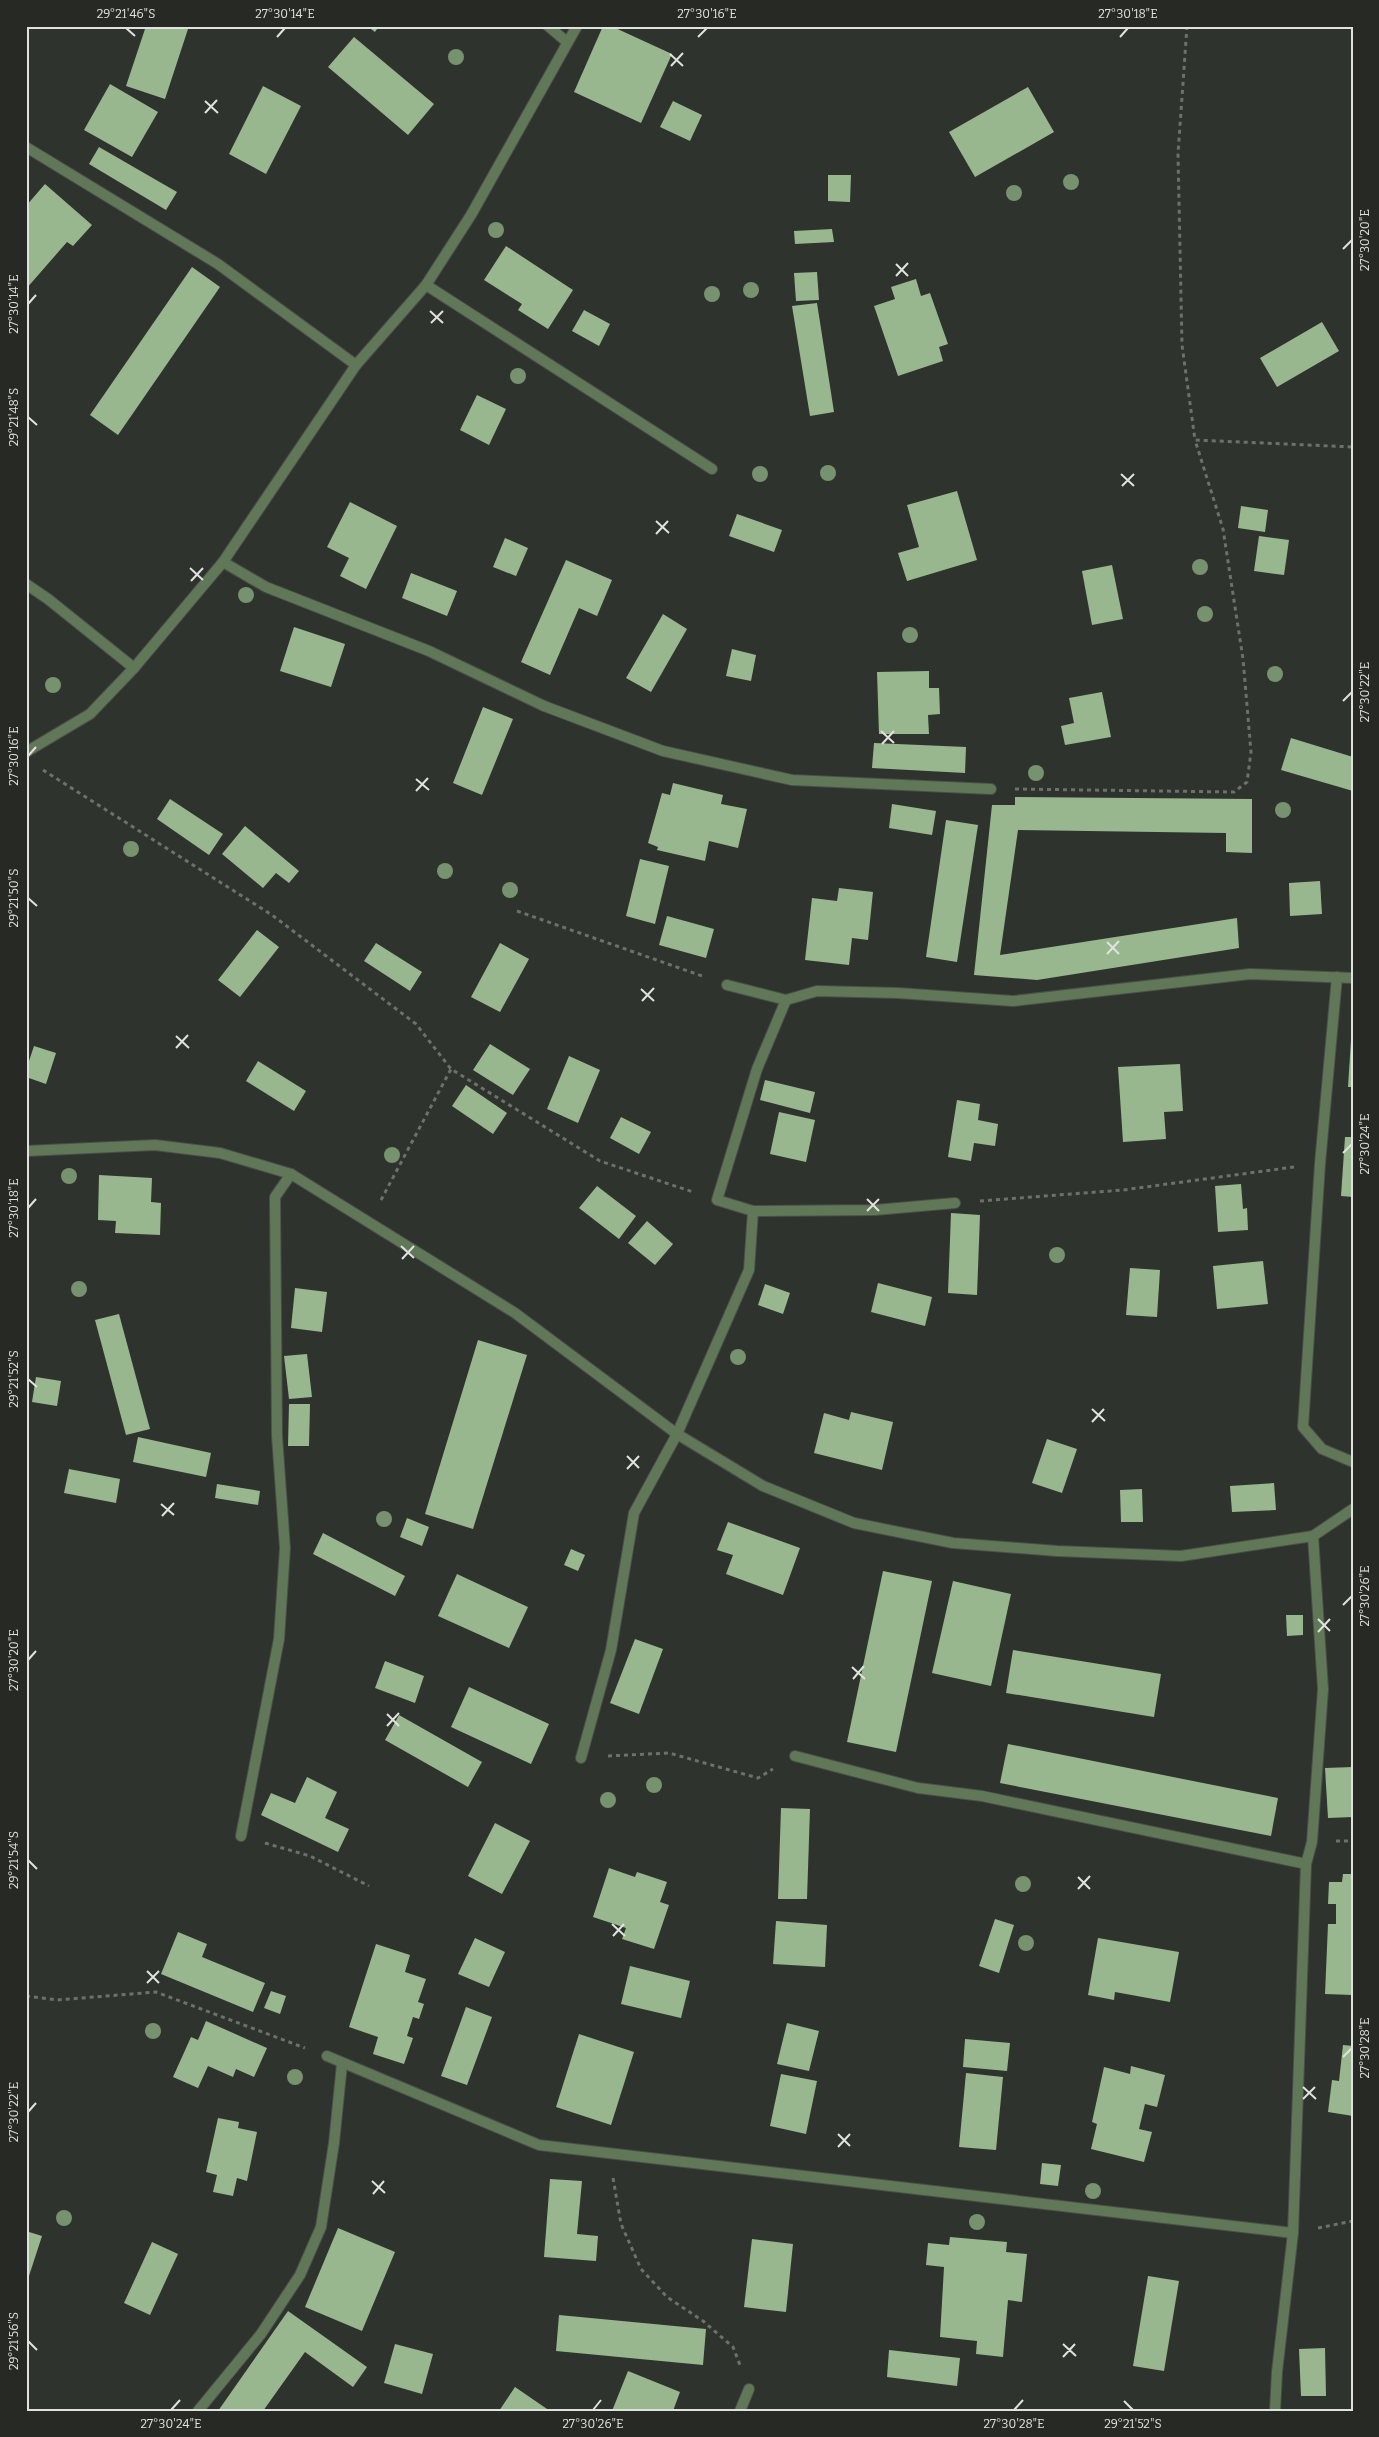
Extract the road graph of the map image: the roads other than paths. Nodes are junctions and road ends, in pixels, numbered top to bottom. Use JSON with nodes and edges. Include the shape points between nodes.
{"nodes":[{"id":1,"x":548,"y":26,"type":"edge"},
{"id":2,"x":577,"y":26,"type":"edge"},
{"id":3,"x":567,"y":42,"type":"junction"},
{"id":4,"x":26,"y":147,"type":"edge"},
{"id":5,"x":426,"y":285,"type":"junction"},
{"id":6,"x":356,"y":365,"type":"junction"},
{"id":7,"x":712,"y":469,"type":"dead end"},
{"id":8,"x":223,"y":562,"type":"junction"},
{"id":9,"x":26,"y":584,"type":"edge"},
{"id":10,"x":134,"y":668,"type":"junction"},
{"id":11,"x":26,"y":752,"type":"edge"},
{"id":12,"x":991,"y":789,"type":"road end"},
{"id":13,"x":1337,"y":977,"type":"junction"},
{"id":14,"x":1353,"y":978,"type":"edge"},
{"id":15,"x":727,"y":985,"type":"road end"},
{"id":16,"x":786,"y":1000,"type":"junction"},
{"id":17,"x":26,"y":1151,"type":"edge"},
{"id":18,"x":291,"y":1174,"type":"junction"},
{"id":19,"x":955,"y":1203,"type":"road end"},
{"id":20,"x":753,"y":1212,"type":"junction"},
{"id":21,"x":677,"y":1434,"type":"junction"},
{"id":22,"x":1353,"y":1462,"type":"edge"},
{"id":23,"x":1353,"y":1509,"type":"edge"},
{"id":24,"x":1313,"y":1536,"type":"junction"},
{"id":25,"x":795,"y":1756,"type":"road end"},
{"id":26,"x":581,"y":1758,"type":"road end"},
{"id":27,"x":241,"y":1836,"type":"road end"},
{"id":28,"x":1306,"y":1864,"type":"junction"},
{"id":29,"x":327,"y":2056,"type":"road end"},
{"id":30,"x":342,"y":2064,"type":"junction"},
{"id":31,"x":1293,"y":2233,"type":"junction"},
{"id":32,"x":749,"y":2389,"type":"road end"},
{"id":33,"x":198,"y":2411,"type":"edge"},
{"id":34,"x":740,"y":2411,"type":"edge"},
{"id":35,"x":1275,"y":2411,"type":"edge"}],
"edges":[{"from":1,"to":3,"type":"street"},
{"from":2,"to":3,"type":"street"},
{"from":3,"to":5,"type":"street","via":[[471,215]]},
{"from":4,"to":6,"type":"street","via":[[218,264]]},
{"from":5,"to":6,"type":"street"},
{"from":5,"to":7,"type":"street"},
{"from":6,"to":8,"type":"street"},
{"from":8,"to":10,"type":"street"},
{"from":8,"to":12,"type":"street","via":[[266,587],[428,651],[544,706],[663,751],[792,780]]},
{"from":9,"to":10,"type":"street"},
{"from":10,"to":11,"type":"street","via":[[90,714]]},
{"from":13,"to":14,"type":"street"},
{"from":13,"to":16,"type":"street","via":[[1250,974],[1014,1001],[817,991]]},
{"from":13,"to":22,"type":"street","via":[[1320,1164],[1303,1427],[1322,1449]]},
{"from":15,"to":16,"type":"street"},
{"from":16,"to":20,"type":"street","via":[[758,1069],[717,1200]]},
{"from":17,"to":18,"type":"street","via":[[155,1145],[220,1153]]},
{"from":18,"to":21,"type":"street","via":[[515,1313]]},
{"from":18,"to":27,"type":"street","via":[[275,1197],[277,1436],[285,1548],[279,1639]]},
{"from":19,"to":20,"type":"street","via":[[876,1210]]},
{"from":20,"to":21,"type":"street","via":[[749,1270]]},
{"from":21,"to":24,"type":"street","via":[[763,1486],[854,1523],[953,1543],[1181,1556]]},
{"from":21,"to":26,"type":"street","via":[[634,1513],[611,1650]]},
{"from":23,"to":24,"type":"street"},
{"from":24,"to":28,"type":"street","via":[[1323,1690],[1312,1842]]},
{"from":25,"to":28,"type":"street","via":[[918,1788],[982,1796]]},
{"from":28,"to":31,"type":"street"},
{"from":29,"to":30,"type":"street"},
{"from":30,"to":31,"type":"street","via":[[539,2145]]},
{"from":30,"to":33,"type":"street","via":[[321,2227],[300,2275],[261,2334]]},
{"from":31,"to":35,"type":"street"},
{"from":32,"to":34,"type":"street"}]}
